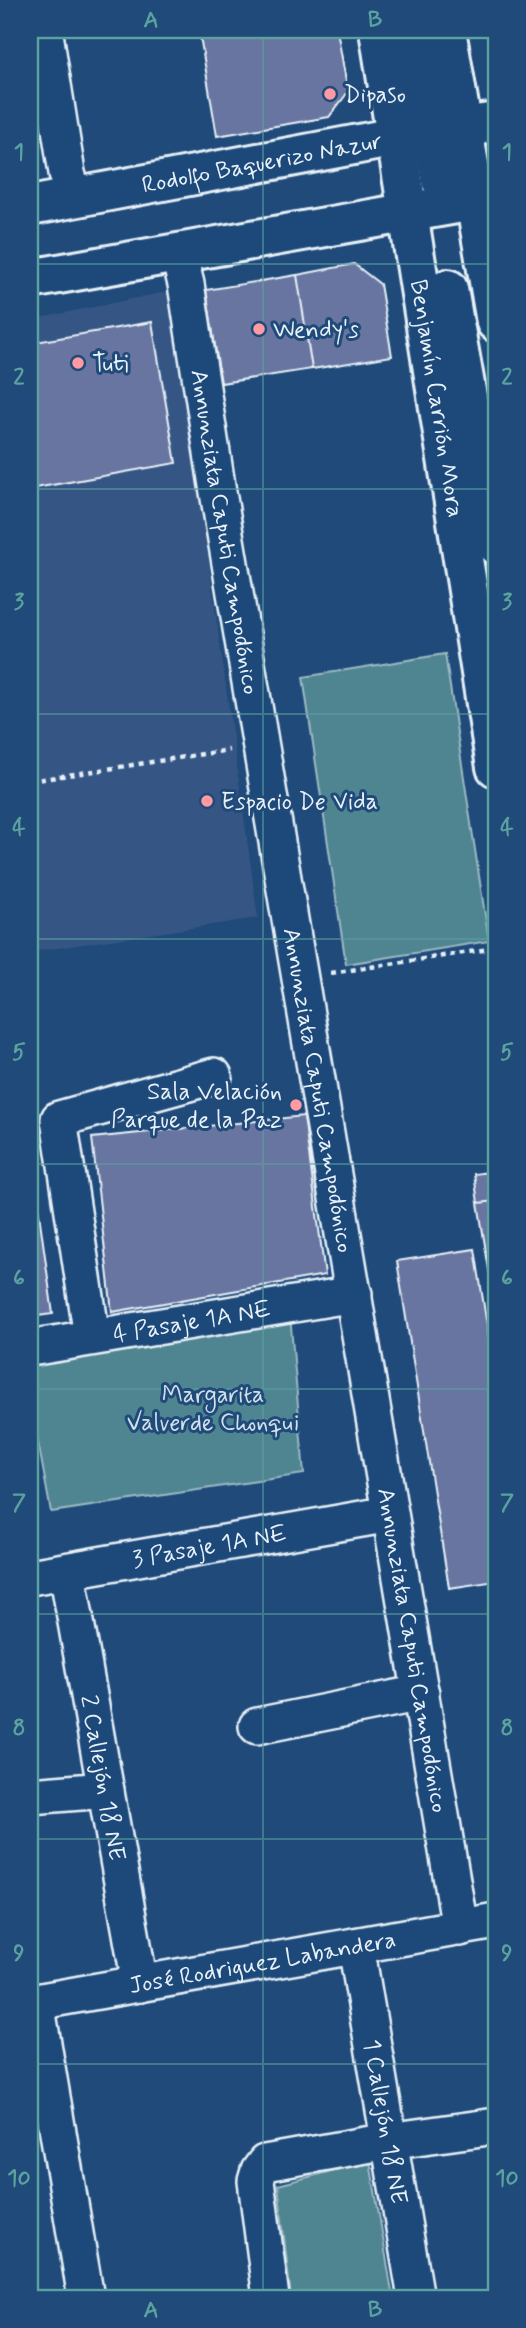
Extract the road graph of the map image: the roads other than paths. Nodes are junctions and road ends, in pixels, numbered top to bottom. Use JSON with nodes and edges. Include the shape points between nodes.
{"nodes":[{"id":1,"x":379,"y":30,"type":"edge"},
{"id":2,"x":415,"y":30,"type":"edge"},
{"id":3,"x":446,"y":30,"type":"edge"},
{"id":4,"x":46,"y":40,"type":"dead end"},
{"id":5,"x":450,"y":132,"type":"edge"},
{"id":6,"x":424,"y":195,"type":"junction"},
{"id":7,"x":74,"y":198,"type":"junction"},
{"id":8,"x":486,"y":198,"type":"edge"},
{"id":9,"x":30,"y":206,"type":"edge"},
{"id":10,"x":178,"y":252,"type":"junction"},
{"id":11,"x":30,"y":279,"type":"edge"},
{"id":12,"x":496,"y":322,"type":"edge"},
{"id":13,"x":496,"y":545,"type":"edge"},
{"id":14,"x":496,"y":767,"type":"edge"},
{"id":15,"x":214,"y":1076,"type":"dead end"},
{"id":16,"x":354,"y":1294,"type":"junction"},
{"id":17,"x":92,"y":1337,"type":"junction"},
{"id":18,"x":30,"y":1348,"type":"edge"},
{"id":19,"x":390,"y":1514,"type":"junction"},
{"id":20,"x":67,"y":1572,"type":"junction"},
{"id":21,"x":30,"y":1577,"type":"edge"},
{"id":22,"x":421,"y":1693,"type":"junction"},
{"id":23,"x":257,"y":1726,"type":"dead end"},
{"id":24,"x":106,"y":1790,"type":"junction"},
{"id":25,"x":30,"y":1796,"type":"edge"},
{"id":26,"x":496,"y":1921,"type":"edge"},
{"id":27,"x":460,"y":1928,"type":"junction"},
{"id":28,"x":356,"y":1946,"type":"junction"},
{"id":29,"x":140,"y":1984,"type":"junction"},
{"id":30,"x":33,"y":2002,"type":"edge"},
{"id":31,"x":496,"y":2126,"type":"edge"},
{"id":32,"x":388,"y":2141,"type":"junction"},
{"id":33,"x":86,"y":2298,"type":"edge"},
{"id":34,"x":271,"y":2298,"type":"edge"},
{"id":35,"x":416,"y":2298,"type":"edge"}],
"edges":[{"from":1,"to":5,"type":"main road"},
{"from":2,"to":5,"type":"main road"},
{"from":3,"to":5,"type":"main road"},
{"from":4,"to":7,"type":"street","via":[[66,173]]},
{"from":5,"to":6,"type":"main road","via":[[458,161]]},
{"from":5,"to":6,"type":"main road","via":[[409,141],[425,159]]},
{"from":5,"to":7,"type":"main road","name":"Rodolfo Baquerizo Nazur"},
{"from":5,"to":8,"type":"main road"},
{"from":6,"to":8,"type":"main road"},
{"from":6,"to":10,"type":"main road","via":[[251,239]]},
{"from":6,"to":13,"type":"main road"},
{"from":6,"to":14,"type":"main road","name":"Benjamín Carrión Mora"},
{"from":7,"to":9,"type":"main road","name":"Rodolfo Baquerizo Nazur"},
{"from":8,"to":12,"type":"main road"},
{"from":10,"to":11,"type":"main road"},
{"from":10,"to":16,"type":"street","name":"Annunziata Caputi Campodónico"},
{"from":15,"to":17,"type":"street","via":[[59,1119]]},
{"from":16,"to":17,"type":"street","name":"4 Pasaje 1A NE"},
{"from":16,"to":19,"type":"street","name":"Annunziata Caputi Campodónico"},
{"from":17,"to":18,"type":"street","name":"4 Pasaje 1A NE"},
{"from":19,"to":20,"type":"street","name":"3 Pasaje 1A NE"},
{"from":19,"to":22,"type":"street","name":"Annunziata Caputi Campodónico"},
{"from":20,"to":21,"type":"street","name":"3 Pasaje 1A NE"},
{"from":20,"to":24,"type":"street","name":"2 Callejón 18 NE"},
{"from":22,"to":23,"type":"street"},
{"from":22,"to":27,"type":"street","name":"Annunziata Caputi Campodónico"},
{"from":24,"to":25,"type":"street"},
{"from":24,"to":29,"type":"street","name":"2 Callejón 18 NE"},
{"from":26,"to":27,"type":"street","name":"José Rodriguez Labandera"},
{"from":27,"to":28,"type":"street","name":"José Rodriguez Labandera"},
{"from":28,"to":29,"type":"street","name":"José Rodriguez Labandera"},
{"from":28,"to":32,"type":"street","name":"1 Callejón 18 NE"},
{"from":29,"to":30,"type":"street","name":"José Rodriguez Labandera"},
{"from":30,"to":33,"type":"street"},
{"from":31,"to":32,"type":"street"},
{"from":32,"to":34,"type":"street","via":[[265,2164],[258,2171]]},
{"from":32,"to":35,"type":"street","name":"1 Callejón 18 NE"}]}
